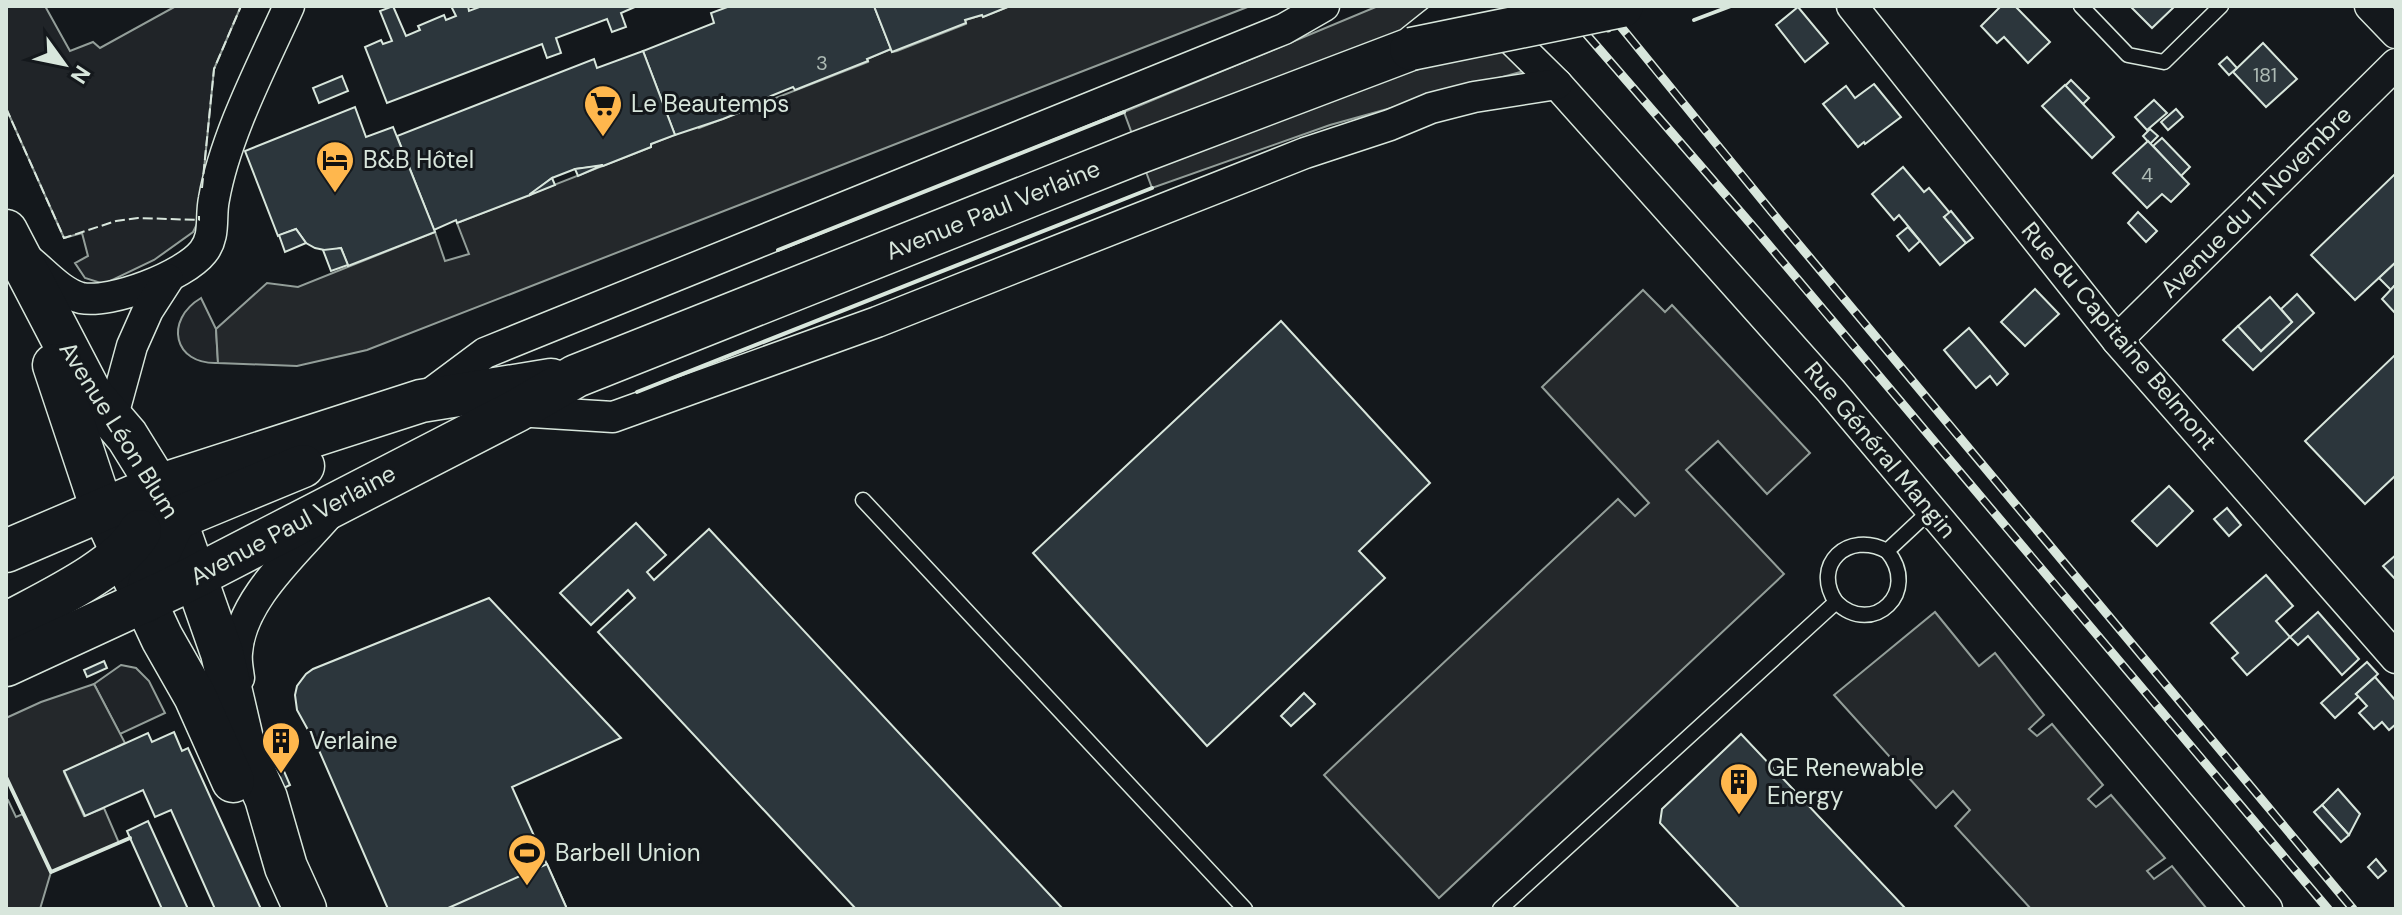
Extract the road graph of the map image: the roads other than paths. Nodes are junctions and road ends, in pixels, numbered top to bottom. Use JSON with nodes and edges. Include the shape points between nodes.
{"nodes":[{"id":1,"x":289,"y":6,"type":"edge"},
{"id":2,"x":1324,"y":6,"type":"edge"},
{"id":3,"x":1465,"y":6,"type":"edge"},
{"id":4,"x":1477,"y":6,"type":"edge"},
{"id":5,"x":1515,"y":6,"type":"edge"},
{"id":6,"x":1622,"y":6,"type":"edge"},
{"id":7,"x":1852,"y":6,"type":"edge"},
{"id":8,"x":2081,"y":6,"type":"edge"},
{"id":9,"x":2221,"y":6,"type":"edge"},
{"id":10,"x":2370,"y":6,"type":"edge"},
{"id":11,"x":2396,"y":33,"type":"edge"},
{"id":12,"x":1411,"y":49,"type":"junction"},
{"id":13,"x":2396,"y":64,"type":"edge"},
{"id":14,"x":1557,"y":84,"type":"junction"},
{"id":15,"x":10,"y":239,"type":"edge"},
{"id":16,"x":168,"y":279,"type":"junction"},
{"id":17,"x":2117,"y":340,"type":"junction"},
{"id":18,"x":576,"y":376,"type":"junction"},
{"id":19,"x":421,"y":401,"type":"junction"},
{"id":20,"x":516,"y":411,"type":"junction"},
{"id":21,"x":112,"y":419,"type":"junction"},
{"id":22,"x":340,"y":500,"type":"junction"},
{"id":23,"x":863,"y":500,"type":"dead end"},
{"id":24,"x":1931,"y":510,"type":"junction"},
{"id":25,"x":150,"y":542,"type":"junction"},
{"id":26,"x":6,"y":551,"type":"edge"},
{"id":27,"x":1887,"y":551,"type":"junction"},
{"id":28,"x":1836,"y":602,"type":"junction"},
{"id":29,"x":6,"y":624,"type":"edge"},
{"id":30,"x":2396,"y":658,"type":"edge"},
{"id":31,"x":6,"y":665,"type":"edge"},
{"id":32,"x":231,"y":769,"type":"junction"},
{"id":33,"x":305,"y":909,"type":"edge"},
{"id":34,"x":1245,"y":909,"type":"edge"},
{"id":35,"x":1500,"y":909,"type":"edge"},
{"id":36,"x":2267,"y":909,"type":"edge"}],
"edges":[{"from":1,"to":16,"type":"street","via":[[229,146],[214,199],[211,236],[187,268]]},
{"from":2,"to":19,"type":"street","via":[[1284,29],[485,353]]},
{"from":3,"to":12,"type":"main road"},
{"from":4,"to":14,"type":"street","name":"Rue Général Mangin"},
{"from":5,"to":12,"type":"main road","bridge":true},
{"from":6,"to":12,"type":"main road","bridge":true},
{"from":7,"to":17,"type":"street","name":"Rue du Capitaine Belmont"},
{"from":8,"to":9,"type":"lane","via":[[2128,55],[2164,62]]},
{"from":10,"to":11,"type":"street"},
{"from":12,"to":18,"type":"main road","name":"Avenue Paul Verlaine"},
{"from":13,"to":17,"type":"street","name":"Avenue du 11 Novembre"},
{"from":14,"to":20,"type":"street","via":[[1431,108],[877,322],[613,417]]},
{"from":14,"to":24,"type":"street","name":"Rue Général Mangin"},
{"from":15,"to":16,"type":"street","via":[[69,293],[83,298],[107,297]]},
{"from":15,"to":21,"type":"main road","name":"Avenue Léon Blum","via":[[91,394]]},
{"from":15,"to":25,"type":"main road","name":"Avenue Léon Blum","via":[[46,343],[65,373],[96,448]]},
{"from":16,"to":21,"type":"street","via":[[132,346]]},
{"from":17,"to":30,"type":"street","name":"Rue du Capitaine Belmont"},
{"from":18,"to":19,"type":"main road","name":"Avenue Paul Verlaine"},
{"from":18,"to":20,"type":"main road","name":"Avenue Paul Verlaine"},
{"from":19,"to":25,"type":"main road","name":"Avenue Paul Verlaine"},
{"from":20,"to":22,"type":"main road","name":"Avenue Paul Verlaine"},
{"from":21,"to":25,"type":"main road","name":"Avenue Léon Blum","via":[[127,436]]},
{"from":22,"to":25,"type":"main road","name":"Avenue Paul Verlaine"},
{"from":22,"to":32,"type":"street","via":[[265,587],[243,624],[236,654]]},
{"from":23,"to":34,"type":"lane"},
{"from":24,"to":27,"type":"lane"},
{"from":24,"to":36,"type":"street","name":"Rue Général Mangin"},
{"from":25,"to":26,"type":"main road","name":"Avenue Paul Verlaine"},
{"from":25,"to":29,"type":"main road"},
{"from":25,"to":31,"type":"main road","name":"Avenue Paul Verlaine"},
{"from":25,"to":32,"type":"main road","via":[[195,696]]},
{"from":25,"to":32,"type":"main road","name":"Avenue Léon Blum","via":[[207,615],[222,653]]},
{"from":27,"to":28,"type":"lane","via":[[1867,543],[1838,554],[1828,577]]},
{"from":27,"to":28,"type":"lane","via":[[1900,578],[1892,601],[1863,615]]},
{"from":28,"to":35,"type":"lane"},
{"from":32,"to":33,"type":"main road","name":"Avenue Léon Blum","via":[[266,798],[286,867]]}]}
